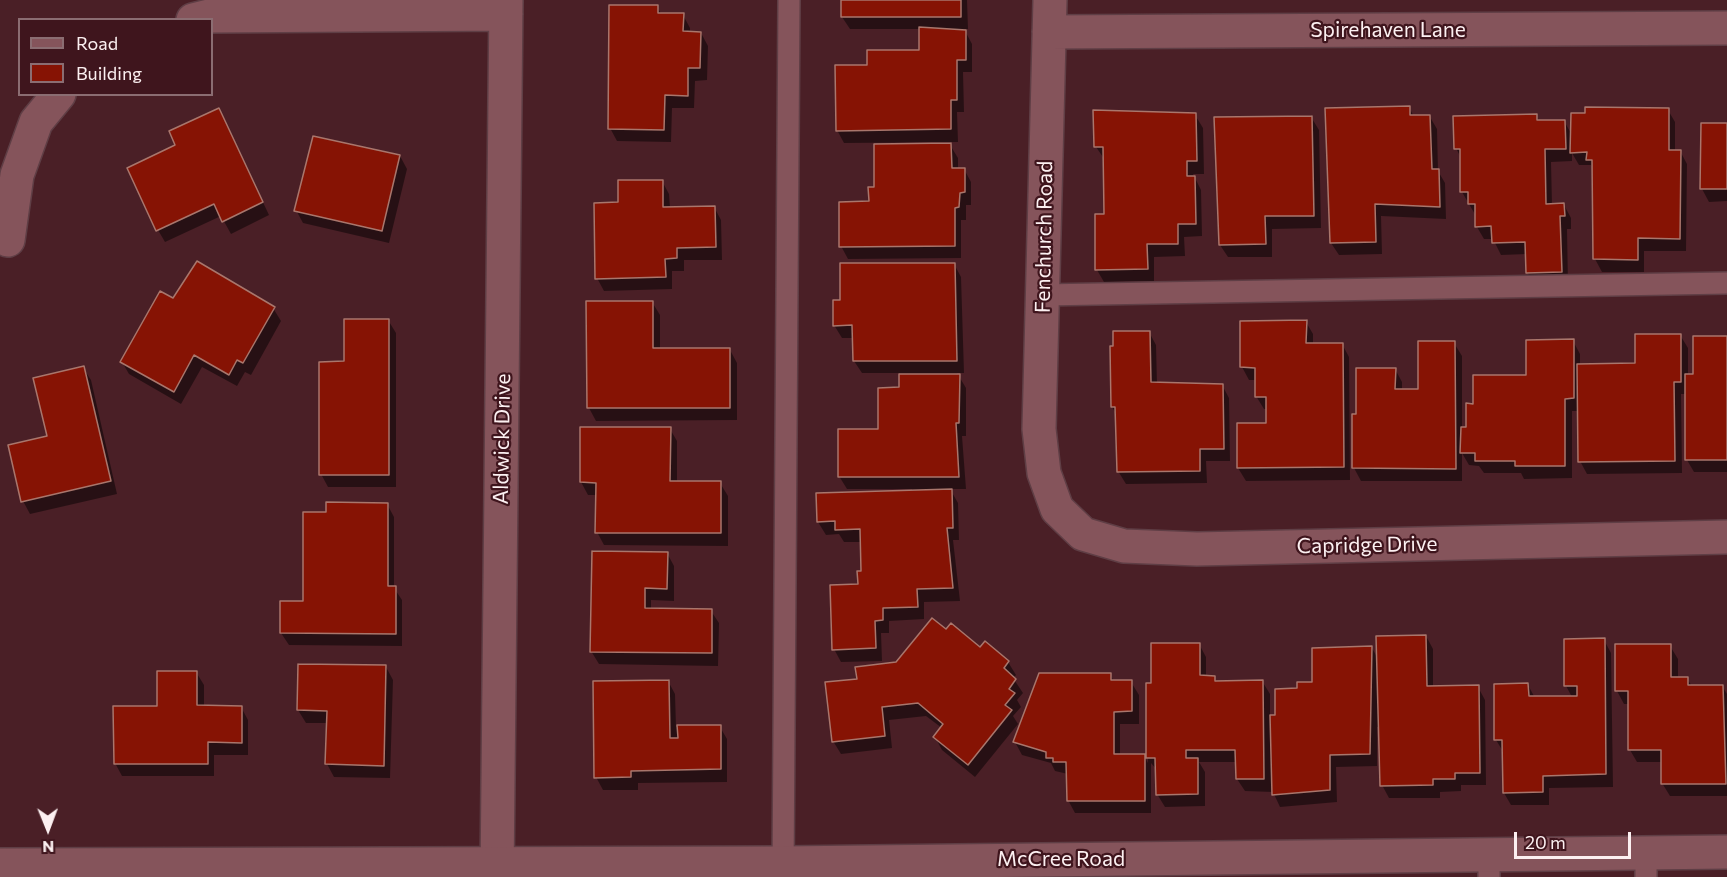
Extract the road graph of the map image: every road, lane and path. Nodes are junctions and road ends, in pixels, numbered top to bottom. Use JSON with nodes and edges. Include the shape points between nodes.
{"nodes":[{"id":1,"x":789,"y":0,"type":"edge"},
{"id":2,"x":506,"y":7,"type":"edge"},
{"id":3,"x":1050,"y":16,"type":"edge"},
{"id":4,"x":201,"y":18,"type":"edge"},
{"id":5,"x":1727,"y":28,"type":"edge"},
{"id":6,"x":57,"y":96,"type":"edge"},
{"id":7,"x":8,"y":240,"type":"dead end"},
{"id":8,"x":1727,"y":283,"type":"edge"},
{"id":9,"x":1042,"y":296,"type":"junction"},
{"id":10,"x":1044,"y":473,"type":"joint"},
{"id":11,"x":1727,"y":537,"type":"edge"},
{"id":12,"x":1727,"y":852,"type":"edge"},
{"id":13,"x":0,"y":865,"type":"edge"},
{"id":14,"x":1646,"y":865,"type":"edge"},
{"id":15,"x":1489,"y":866,"type":"edge"},
{"id":16,"x":497,"y":869,"type":"edge"},
{"id":17,"x":842,"y":869,"type":"edge"},
{"id":18,"x":783,"y":870,"type":"edge"}],
"edges":[{"from":1,"to":18,"type":"lane"},
{"from":2,"to":4,"type":"street"},
{"from":2,"to":16,"type":"street","name":"Aldwick Drive"},
{"from":3,"to":5,"type":"street","name":"Spirehaven Lane"},
{"from":3,"to":9,"type":"street","name":"Fenchurch Road"},
{"from":6,"to":7,"type":"street","via":[[36,122],[17,175]]},
{"from":8,"to":9,"type":"lane"},
{"from":9,"to":10,"type":"street","name":"Fenchurch Road","via":[[1039,429]]},
{"from":10,"to":11,"type":"street","name":"Capridge Drive","via":[[1057,508],[1083,534],[1124,546],[1197,549]]},
{"from":12,"to":14,"type":"street","name":"McCree Road"},
{"from":13,"to":16,"type":"street","name":"McCree Road"},
{"from":14,"to":15,"type":"street","name":"McCree Road"},
{"from":15,"to":17,"type":"street","name":"McCree Road"},
{"from":16,"to":18,"type":"street","name":"McCree Road"},
{"from":17,"to":18,"type":"street","name":"McCree Road"}]}
